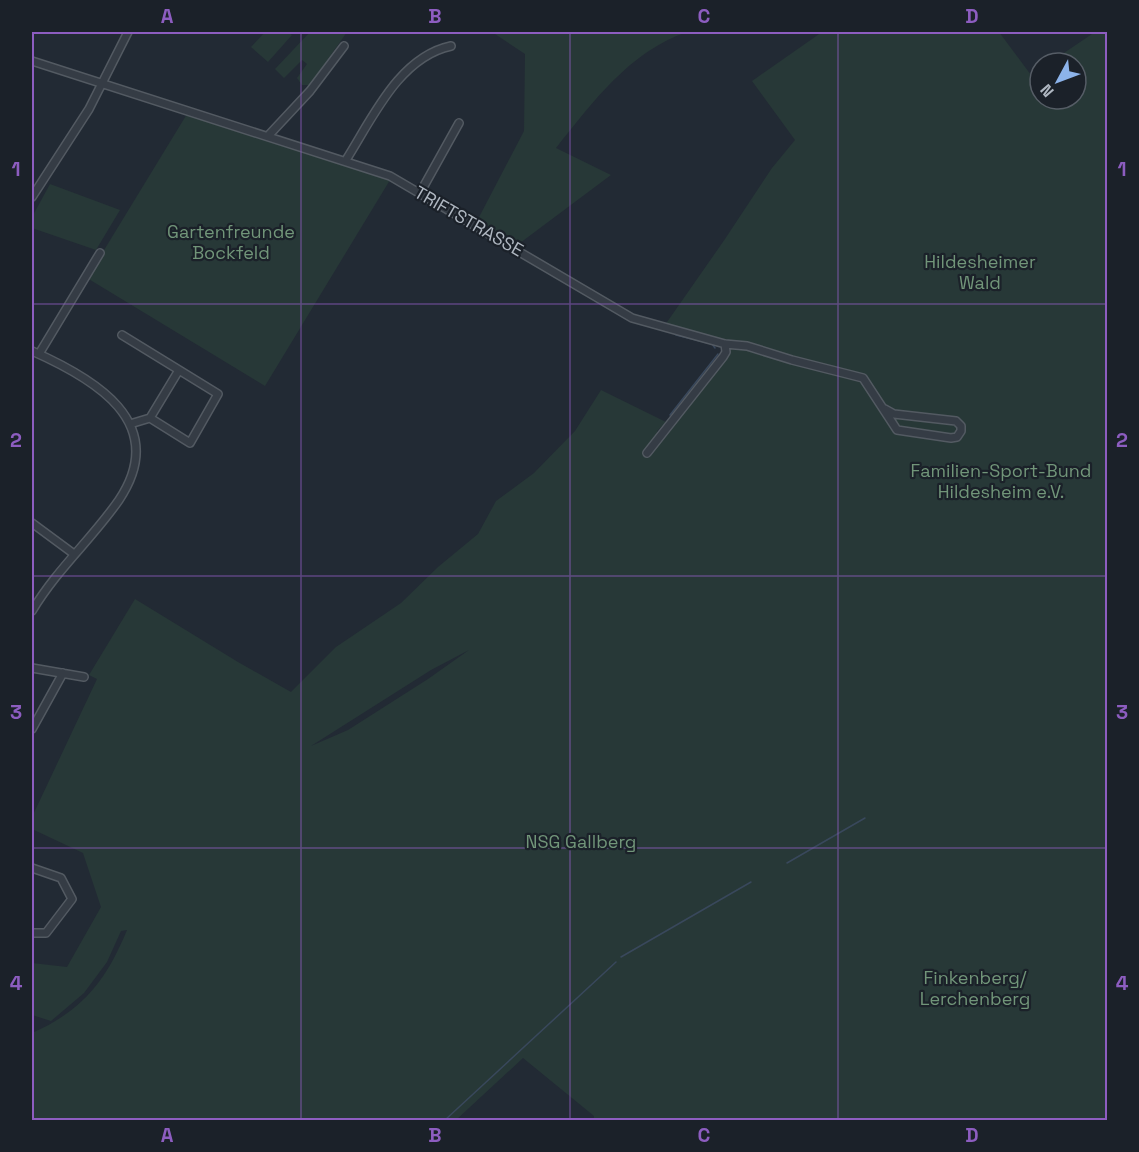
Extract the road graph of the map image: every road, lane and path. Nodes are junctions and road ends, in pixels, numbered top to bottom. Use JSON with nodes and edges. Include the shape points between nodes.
{"nodes":[{"id":1,"x":128,"y":32,"type":"edge"},
{"id":2,"x":344,"y":46,"type":"dead end"},
{"id":3,"x":451,"y":46,"type":"dead end"},
{"id":4,"x":32,"y":62,"type":"edge"},
{"id":5,"x":102,"y":85,"type":"junction"},
{"id":6,"x":459,"y":123,"type":"dead end"},
{"id":7,"x":268,"y":136,"type":"junction"},
{"id":8,"x":346,"y":160,"type":"junction"},
{"id":9,"x":420,"y":193,"type":"junction"},
{"id":10,"x":32,"y":197,"type":"edge"},
{"id":11,"x":100,"y":253,"type":"dead end"},
{"id":12,"x":122,"y":335,"type":"dead end"},
{"id":13,"x":725,"y":344,"type":"junction"},
{"id":14,"x":35,"y":352,"type":"edge"},
{"id":15,"x":179,"y":370,"type":"junction"},
{"id":16,"x":885,"y":409,"type":"junction"},
{"id":17,"x":150,"y":418,"type":"junction"},
{"id":18,"x":130,"y":424,"type":"junction"},
{"id":19,"x":648,"y":453,"type":"dead end"},
{"id":20,"x":32,"y":523,"type":"edge"},
{"id":21,"x":74,"y":554,"type":"junction"},
{"id":22,"x":32,"y":611,"type":"edge"},
{"id":23,"x":32,"y":668,"type":"edge"},
{"id":24,"x":63,"y":674,"type":"junction"},
{"id":25,"x":84,"y":677,"type":"dead end"},
{"id":26,"x":32,"y":729,"type":"edge"},
{"id":27,"x":32,"y":868,"type":"edge"},
{"id":28,"x":32,"y":933,"type":"edge"}],
"edges":[{"from":1,"to":5,"type":"street"},
{"from":2,"to":7,"type":"street","via":[[310,91]]},
{"from":3,"to":8,"type":"street","via":[[423,57],[399,79]]},
{"from":4,"to":5,"type":"street","name":"TRIFTSTRASSE"},
{"from":5,"to":7,"type":"street","name":"TRIFTSTRASSE"},
{"from":5,"to":10,"type":"street"},
{"from":6,"to":9,"type":"street"},
{"from":7,"to":8,"type":"street","name":"TRIFTSTRASSE"},
{"from":8,"to":9,"type":"street","name":"TRIFTSTRASSE","via":[[390,176]]},
{"from":9,"to":13,"type":"street","name":"TRIFTSTRASSE","via":[[632,318]]},
{"from":11,"to":14,"type":"street"},
{"from":12,"to":15,"type":"street"},
{"from":13,"to":16,"type":"street","name":"TRIFTSTRASSE","via":[[747,346],[863,378]]},
{"from":13,"to":19,"type":"street","via":[[723,357]]},
{"from":14,"to":18,"type":"street","via":[[105,392]]},
{"from":15,"to":17,"type":"street"},
{"from":15,"to":17,"type":"street","via":[[218,394],[190,443]]},
{"from":16,"to":16,"type":"street","name":"TRIFTSTRASSE","via":[[897,430],[951,438],[961,431],[956,421],[894,414]]},
{"from":17,"to":18,"type":"street"},
{"from":18,"to":21,"type":"street","via":[[135,451],[128,483]]},
{"from":20,"to":21,"type":"street"},
{"from":21,"to":22,"type":"street"},
{"from":23,"to":24,"type":"street"},
{"from":24,"to":25,"type":"street"},
{"from":24,"to":26,"type":"street"},
{"from":27,"to":28,"type":"street","via":[[61,878],[72,900],[46,933]]}]}
